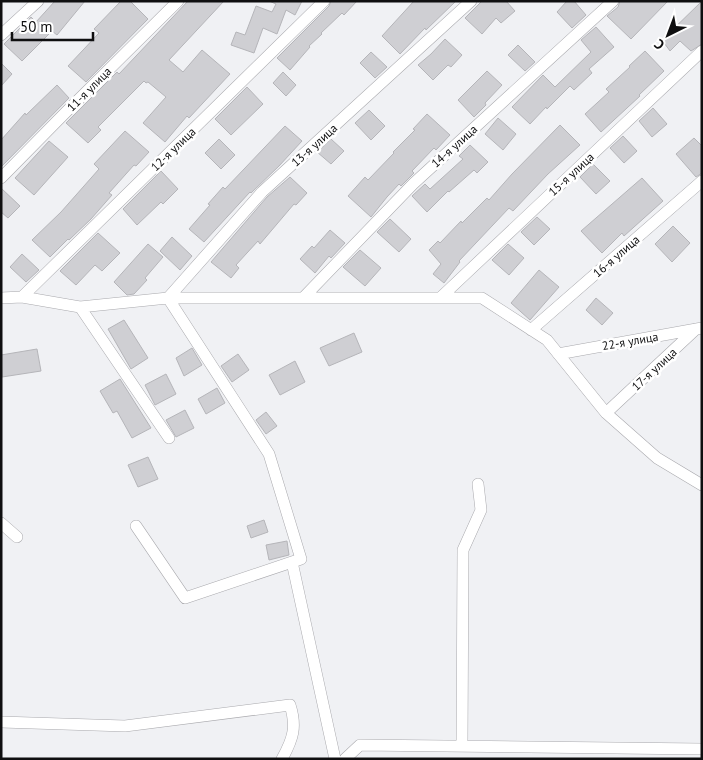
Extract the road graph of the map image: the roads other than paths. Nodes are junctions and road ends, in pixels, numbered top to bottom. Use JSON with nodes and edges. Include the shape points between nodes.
{"nodes":[{"id":1,"x":38,"y":1,"type":"edge"},
{"id":2,"x":178,"y":1,"type":"edge"},
{"id":3,"x":324,"y":1,"type":"edge"},
{"id":4,"x":470,"y":1,"type":"edge"},
{"id":5,"x":613,"y":1,"type":"edge"},
{"id":6,"x":1,"y":36,"type":"edge"},
{"id":7,"x":702,"y":51,"type":"edge"},
{"id":8,"x":1,"y":178,"type":"edge"},
{"id":9,"x":702,"y":182,"type":"edge"},
{"id":10,"x":22,"y":297,"type":"junction"},
{"id":11,"x":1,"y":298,"type":"edge"},
{"id":12,"x":168,"y":298,"type":"junction"},
{"id":13,"x":303,"y":298,"type":"junction"},
{"id":14,"x":440,"y":298,"type":"junction"},
{"id":15,"x":80,"y":307,"type":"junction"},
{"id":16,"x":700,"y":327,"type":"edge"},
{"id":17,"x":530,"y":330,"type":"junction"},
{"id":18,"x":558,"y":354,"type":"junction"},
{"id":19,"x":606,"y":413,"type":"junction"},
{"id":20,"x":169,"y":438,"type":"dead end"},
{"id":21,"x":478,"y":484,"type":"dead end"},
{"id":22,"x":702,"y":485,"type":"edge"},
{"id":23,"x":1,"y":523,"type":"edge"},
{"id":24,"x":136,"y":526,"type":"dead end"},
{"id":25,"x":17,"y":537,"type":"dead end"},
{"id":26,"x":292,"y":562,"type":"junction"},
{"id":27,"x":1,"y":722,"type":"edge"},
{"id":28,"x":462,"y":746,"type":"junction"},
{"id":29,"x":702,"y":749,"type":"edge"},
{"id":30,"x":282,"y":759,"type":"edge"},
{"id":31,"x":335,"y":759,"type":"edge"},
{"id":32,"x":345,"y":759,"type":"edge"}],
"edges":[{"from":1,"to":6,"type":"street"},
{"from":2,"to":8,"type":"street","name":"11-я улица"},
{"from":3,"to":10,"type":"street","name":"12-я улица"},
{"from":4,"to":12,"type":"street","name":"13-я улица","via":[[262,192]]},
{"from":5,"to":13,"type":"street","name":"14-я улица","via":[[413,184]]},
{"from":7,"to":14,"type":"street","name":"15-я улица"},
{"from":9,"to":17,"type":"street","name":"16-я улица"},
{"from":10,"to":11,"type":"street"},
{"from":10,"to":15,"type":"street"},
{"from":12,"to":13,"type":"street"},
{"from":12,"to":15,"type":"street"},
{"from":12,"to":26,"type":"street","via":[[269,454],[301,559]]},
{"from":13,"to":14,"type":"street"},
{"from":14,"to":17,"type":"street","via":[[482,298]]},
{"from":15,"to":20,"type":"street"},
{"from":16,"to":18,"type":"street","name":"22-я улица"},
{"from":16,"to":19,"type":"street","name":"17-я улица"},
{"from":17,"to":18,"type":"street","via":[[547,340]]},
{"from":18,"to":19,"type":"street"},
{"from":19,"to":22,"type":"street","via":[[657,458]]},
{"from":21,"to":28,"type":"street","via":[[481,510],[462,550]]},
{"from":23,"to":25,"type":"street"},
{"from":24,"to":26,"type":"street","via":[[185,598]]},
{"from":26,"to":31,"type":"street"},
{"from":27,"to":30,"type":"street","via":[[126,726],[290,705],[294,719],[292,741]]},
{"from":28,"to":29,"type":"street"},
{"from":28,"to":32,"type":"street","via":[[360,745]]}]}
